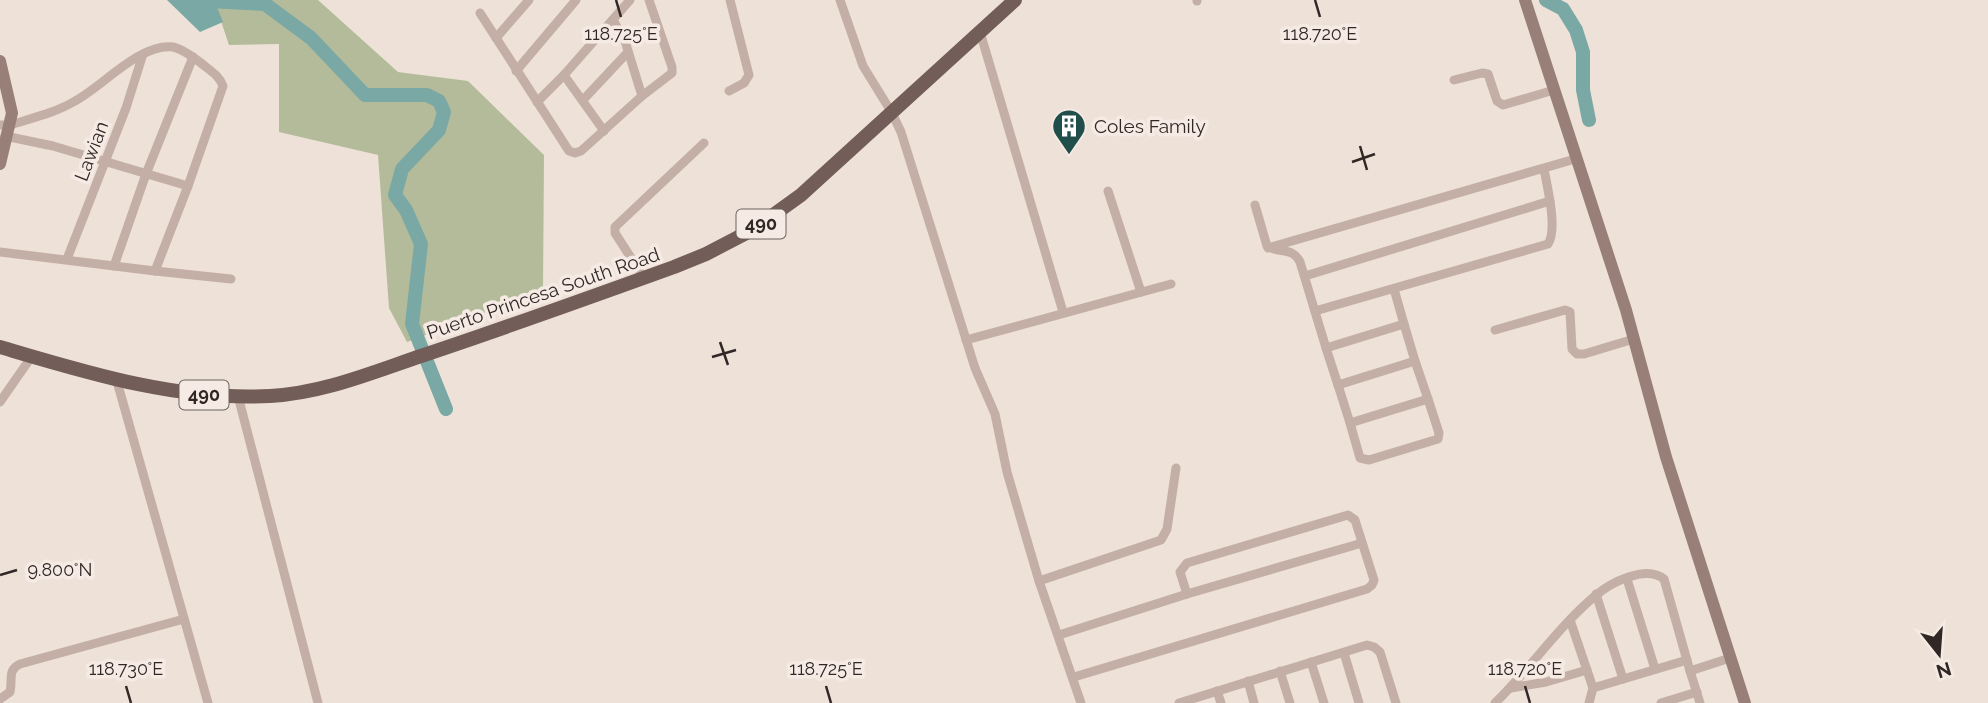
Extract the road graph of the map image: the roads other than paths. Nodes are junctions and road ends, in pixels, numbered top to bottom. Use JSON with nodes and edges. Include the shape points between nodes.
{"nodes":[{"id":1,"x":529,"y":0,"type":"edge"},
{"id":2,"x":576,"y":0,"type":"edge"},
{"id":3,"x":630,"y":0,"type":"edge"},
{"id":4,"x":649,"y":0,"type":"edge"},
{"id":5,"x":730,"y":0,"type":"edge"},
{"id":6,"x":839,"y":0,"type":"edge"},
{"id":7,"x":1015,"y":0,"type":"edge"},
{"id":8,"x":1525,"y":0,"type":"edge"},
{"id":9,"x":480,"y":13,"type":"dead end"},
{"id":10,"x":613,"y":20,"type":"junction"},
{"id":11,"x":980,"y":32,"type":"junction"},
{"id":12,"x":496,"y":38,"type":"junction"},
{"id":13,"x":628,"y":52,"type":"junction"},
{"id":14,"x":143,"y":54,"type":"junction"},
{"id":15,"x":193,"y":57,"type":"junction"},
{"id":16,"x":0,"y":61,"type":"edge"},
{"id":17,"x":516,"y":71,"type":"junction"},
{"id":18,"x":564,"y":75,"type":"junction"},
{"id":19,"x":1454,"y":80,"type":"dead end"},
{"id":20,"x":1554,"y":90,"type":"junction"},
{"id":21,"x":729,"y":91,"type":"dead end"},
{"id":22,"x":642,"y":96,"type":"junction"},
{"id":23,"x":583,"y":100,"type":"junction"},
{"id":24,"x":537,"y":102,"type":"junction"},
{"id":25,"x":892,"y":113,"type":"junction"},
{"id":26,"x":5,"y":129,"type":"edge"},
{"id":27,"x":604,"y":131,"type":"junction"},
{"id":28,"x":704,"y":143,"type":"dead end"},
{"id":29,"x":1575,"y":159,"type":"junction"},
{"id":30,"x":106,"y":161,"type":"junction"},
{"id":31,"x":0,"y":164,"type":"edge"},
{"id":32,"x":1544,"y":169,"type":"junction"},
{"id":33,"x":146,"y":174,"type":"junction"},
{"id":34,"x":188,"y":186,"type":"junction"},
{"id":35,"x":1108,"y":191,"type":"dead end"},
{"id":36,"x":1550,"y":201,"type":"junction"},
{"id":37,"x":1255,"y":205,"type":"dead end"},
{"id":38,"x":1268,"y":247,"type":"junction"},
{"id":39,"x":0,"y":252,"type":"edge"},
{"id":40,"x":67,"y":259,"type":"junction"},
{"id":41,"x":114,"y":266,"type":"junction"},
{"id":42,"x":155,"y":271,"type":"junction"},
{"id":43,"x":1306,"y":276,"type":"junction"},
{"id":44,"x":644,"y":278,"type":"junction"},
{"id":45,"x":231,"y":279,"type":"dead end"},
{"id":46,"x":1171,"y":284,"type":"dead end"},
{"id":47,"x":1394,"y":289,"type":"junction"},
{"id":48,"x":1141,"y":292,"type":"junction"},
{"id":49,"x":1315,"y":311,"type":"junction"},
{"id":50,"x":1063,"y":312,"type":"junction"},
{"id":51,"x":1404,"y":324,"type":"junction"},
{"id":52,"x":1495,"y":330,"type":"dead end"},
{"id":53,"x":966,"y":340,"type":"junction"},
{"id":54,"x":1634,"y":340,"type":"junction"},
{"id":55,"x":0,"y":347,"type":"edge"},
{"id":56,"x":1326,"y":348,"type":"junction"},
{"id":57,"x":32,"y":356,"type":"junction"},
{"id":58,"x":1415,"y":361,"type":"junction"},
{"id":59,"x":116,"y":379,"type":"junction"},
{"id":60,"x":1338,"y":385,"type":"junction"},
{"id":61,"x":238,"y":396,"type":"junction"},
{"id":62,"x":1428,"y":399,"type":"junction"},
{"id":63,"x":0,"y":402,"type":"edge"},
{"id":64,"x":1350,"y":423,"type":"junction"},
{"id":65,"x":1176,"y":468,"type":"dead end"},
{"id":66,"x":1362,"y":544,"type":"junction"},
{"id":67,"x":1626,"y":579,"type":"junction"},
{"id":68,"x":1040,"y":581,"type":"junction"},
{"id":69,"x":1187,"y":594,"type":"junction"},
{"id":70,"x":1596,"y":594,"type":"junction"},
{"id":71,"x":184,"y":619,"type":"junction"},
{"id":72,"x":1570,"y":620,"type":"junction"},
{"id":73,"x":1059,"y":635,"type":"junction"},
{"id":74,"x":1344,"y":653,"type":"junction"},
{"id":75,"x":1730,"y":658,"type":"junction"},
{"id":76,"x":1687,"y":660,"type":"junction"},
{"id":77,"x":1311,"y":662,"type":"junction"},
{"id":78,"x":1587,"y":670,"type":"junction"},
{"id":79,"x":1655,"y":670,"type":"junction"},
{"id":80,"x":1280,"y":671,"type":"junction"},
{"id":81,"x":1690,"y":671,"type":"junction"},
{"id":82,"x":1073,"y":677,"type":"junction"},
{"id":83,"x":1623,"y":679,"type":"junction"},
{"id":84,"x":1248,"y":681,"type":"junction"},
{"id":85,"x":1511,"y":688,"type":"junction"},
{"id":86,"x":1593,"y":688,"type":"junction"},
{"id":87,"x":1217,"y":691,"type":"junction"},
{"id":88,"x":1697,"y":692,"type":"junction"},
{"id":89,"x":0,"y":699,"type":"edge"},
{"id":90,"x":208,"y":703,"type":"edge"},
{"id":91,"x":318,"y":703,"type":"edge"},
{"id":92,"x":1081,"y":703,"type":"edge"},
{"id":93,"x":1183,"y":703,"type":"edge"},
{"id":94,"x":1221,"y":703,"type":"edge"},
{"id":95,"x":1254,"y":703,"type":"edge"},
{"id":96,"x":1290,"y":703,"type":"edge"},
{"id":97,"x":1324,"y":703,"type":"edge"},
{"id":98,"x":1359,"y":703,"type":"edge"},
{"id":99,"x":1396,"y":703,"type":"edge"},
{"id":100,"x":1495,"y":703,"type":"edge"},
{"id":101,"x":1590,"y":703,"type":"edge"},
{"id":102,"x":1661,"y":703,"type":"edge"},
{"id":103,"x":1700,"y":703,"type":"edge"},
{"id":104,"x":1745,"y":703,"type":"edge"}],
"edges":[{"from":1,"to":12,"type":"street"},
{"from":2,"to":17,"type":"street"},
{"from":3,"to":10,"type":"street"},
{"from":4,"to":22,"type":"street","via":[[672,70]]},
{"from":5,"to":21,"type":"street","via":[[749,75]]},
{"from":6,"to":25,"type":"street","via":[[863,66]]},
{"from":7,"to":11,"type":"main road","name":"Puerto Princesa South Road","number":"490"},
{"from":8,"to":20,"type":"street"},
{"from":9,"to":12,"type":"street"},
{"from":10,"to":13,"type":"street"},
{"from":10,"to":18,"type":"street"},
{"from":11,"to":25,"type":"main road","name":"Puerto Princesa South Road","number":"490"},
{"from":11,"to":50,"type":"street"},
{"from":12,"to":17,"type":"street"},
{"from":13,"to":22,"type":"street"},
{"from":13,"to":23,"type":"street"},
{"from":14,"to":15,"type":"street","via":[[173,47]]},
{"from":14,"to":26,"type":"street","via":[[77,100]]},
{"from":14,"to":30,"type":"street","name":"Lawian"},
{"from":15,"to":33,"type":"street"},
{"from":15,"to":34,"type":"street","via":[[220,79],[223,89]]},
{"from":16,"to":26,"type":"street","via":[[12,113]]},
{"from":17,"to":24,"type":"street"},
{"from":18,"to":23,"type":"street"},
{"from":18,"to":24,"type":"street"},
{"from":19,"to":20,"type":"street","via":[[1488,74],[1497,101],[1503,105]]},
{"from":20,"to":29,"type":"street"},
{"from":22,"to":27,"type":"street"},
{"from":23,"to":27,"type":"street"},
{"from":24,"to":27,"type":"street","via":[[572,153]]},
{"from":25,"to":44,"type":"main road","name":"Puerto Princesa South Road","number":"490","via":[[801,195],[762,223],[706,254]]},
{"from":25,"to":53,"type":"street"},
{"from":26,"to":30,"type":"street"},
{"from":26,"to":31,"type":"street"},
{"from":28,"to":44,"type":"street","via":[[614,227]]},
{"from":29,"to":32,"type":"street"},
{"from":29,"to":54,"type":"street"},
{"from":30,"to":33,"type":"street"},
{"from":30,"to":40,"type":"street","name":"Lawian"},
{"from":32,"to":36,"type":"street"},
{"from":32,"to":38,"type":"street"},
{"from":33,"to":34,"type":"street"},
{"from":33,"to":41,"type":"street"},
{"from":34,"to":42,"type":"street"},
{"from":35,"to":48,"type":"street"},
{"from":36,"to":43,"type":"street"},
{"from":36,"to":47,"type":"street","via":[[1552,236],[1548,244]]},
{"from":37,"to":38,"type":"street"},
{"from":38,"to":43,"type":"street","via":[[1294,253]]},
{"from":39,"to":40,"type":"street"},
{"from":40,"to":41,"type":"street"},
{"from":41,"to":42,"type":"street"},
{"from":42,"to":45,"type":"street"},
{"from":43,"to":49,"type":"street"},
{"from":44,"to":61,"type":"main road","name":"Puerto Princesa South Road","number":"490","via":[[323,388]]},
{"from":46,"to":48,"type":"street"},
{"from":47,"to":49,"type":"street"},
{"from":47,"to":51,"type":"street"},
{"from":48,"to":50,"type":"street"},
{"from":49,"to":56,"type":"street"},
{"from":50,"to":53,"type":"street"},
{"from":51,"to":56,"type":"street"},
{"from":51,"to":58,"type":"street"},
{"from":52,"to":54,"type":"street","via":[[1565,310],[1570,312],[1572,349],[1577,354]]},
{"from":53,"to":68,"type":"street","via":[[995,414],[1007,472]]},
{"from":54,"to":75,"type":"street"},
{"from":55,"to":57,"type":"main road","name":"Puerto Princesa South Road","number":"490"},
{"from":56,"to":60,"type":"street"},
{"from":57,"to":59,"type":"main road","name":"Puerto Princesa South Road","number":"490"},
{"from":57,"to":63,"type":"street"},
{"from":58,"to":60,"type":"street"},
{"from":58,"to":62,"type":"street"},
{"from":59,"to":61,"type":"main road","name":"Puerto Princesa South Road","number":"490","via":[[188,394]]},
{"from":59,"to":71,"type":"street"},
{"from":60,"to":64,"type":"street"},
{"from":61,"to":91,"type":"street"},
{"from":62,"to":64,"type":"street"},
{"from":62,"to":64,"type":"street","via":[[1438,439],[1362,460]]},
{"from":65,"to":68,"type":"street","via":[[1167,529],[1161,540]]},
{"from":66,"to":69,"type":"street"},
{"from":66,"to":69,"type":"street","via":[[1354,518],[1345,515],[1187,563],[1181,572]]},
{"from":66,"to":82,"type":"street","via":[[1374,580],[1367,589]]},
{"from":67,"to":70,"type":"street"},
{"from":67,"to":76,"type":"street","via":[[1651,574],[1664,579]]},
{"from":67,"to":79,"type":"street"},
{"from":68,"to":73,"type":"street"},
{"from":69,"to":73,"type":"street"},
{"from":70,"to":72,"type":"street"},
{"from":70,"to":83,"type":"street"},
{"from":71,"to":89,"type":"street","via":[[20,664],[10,674],[10,692]]},
{"from":71,"to":90,"type":"street"},
{"from":72,"to":78,"type":"street"},
{"from":72,"to":85,"type":"street"},
{"from":73,"to":82,"type":"street"},
{"from":74,"to":77,"type":"street"},
{"from":74,"to":98,"type":"street"},
{"from":74,"to":99,"type":"street","via":[[1367,645],[1377,649]]},
{"from":75,"to":81,"type":"street"},
{"from":75,"to":104,"type":"street"},
{"from":76,"to":79,"type":"street"},
{"from":76,"to":81,"type":"street"},
{"from":77,"to":80,"type":"street"},
{"from":77,"to":97,"type":"street"},
{"from":78,"to":85,"type":"street"},
{"from":78,"to":86,"type":"street"},
{"from":79,"to":83,"type":"street"},
{"from":80,"to":84,"type":"street"},
{"from":80,"to":96,"type":"street"},
{"from":81,"to":88,"type":"street"},
{"from":82,"to":92,"type":"street"},
{"from":83,"to":86,"type":"street"},
{"from":84,"to":87,"type":"street"},
{"from":84,"to":95,"type":"street"},
{"from":85,"to":100,"type":"street"},
{"from":86,"to":101,"type":"street"},
{"from":87,"to":93,"type":"street"},
{"from":87,"to":94,"type":"street"},
{"from":88,"to":102,"type":"street"},
{"from":88,"to":103,"type":"street"}]}
